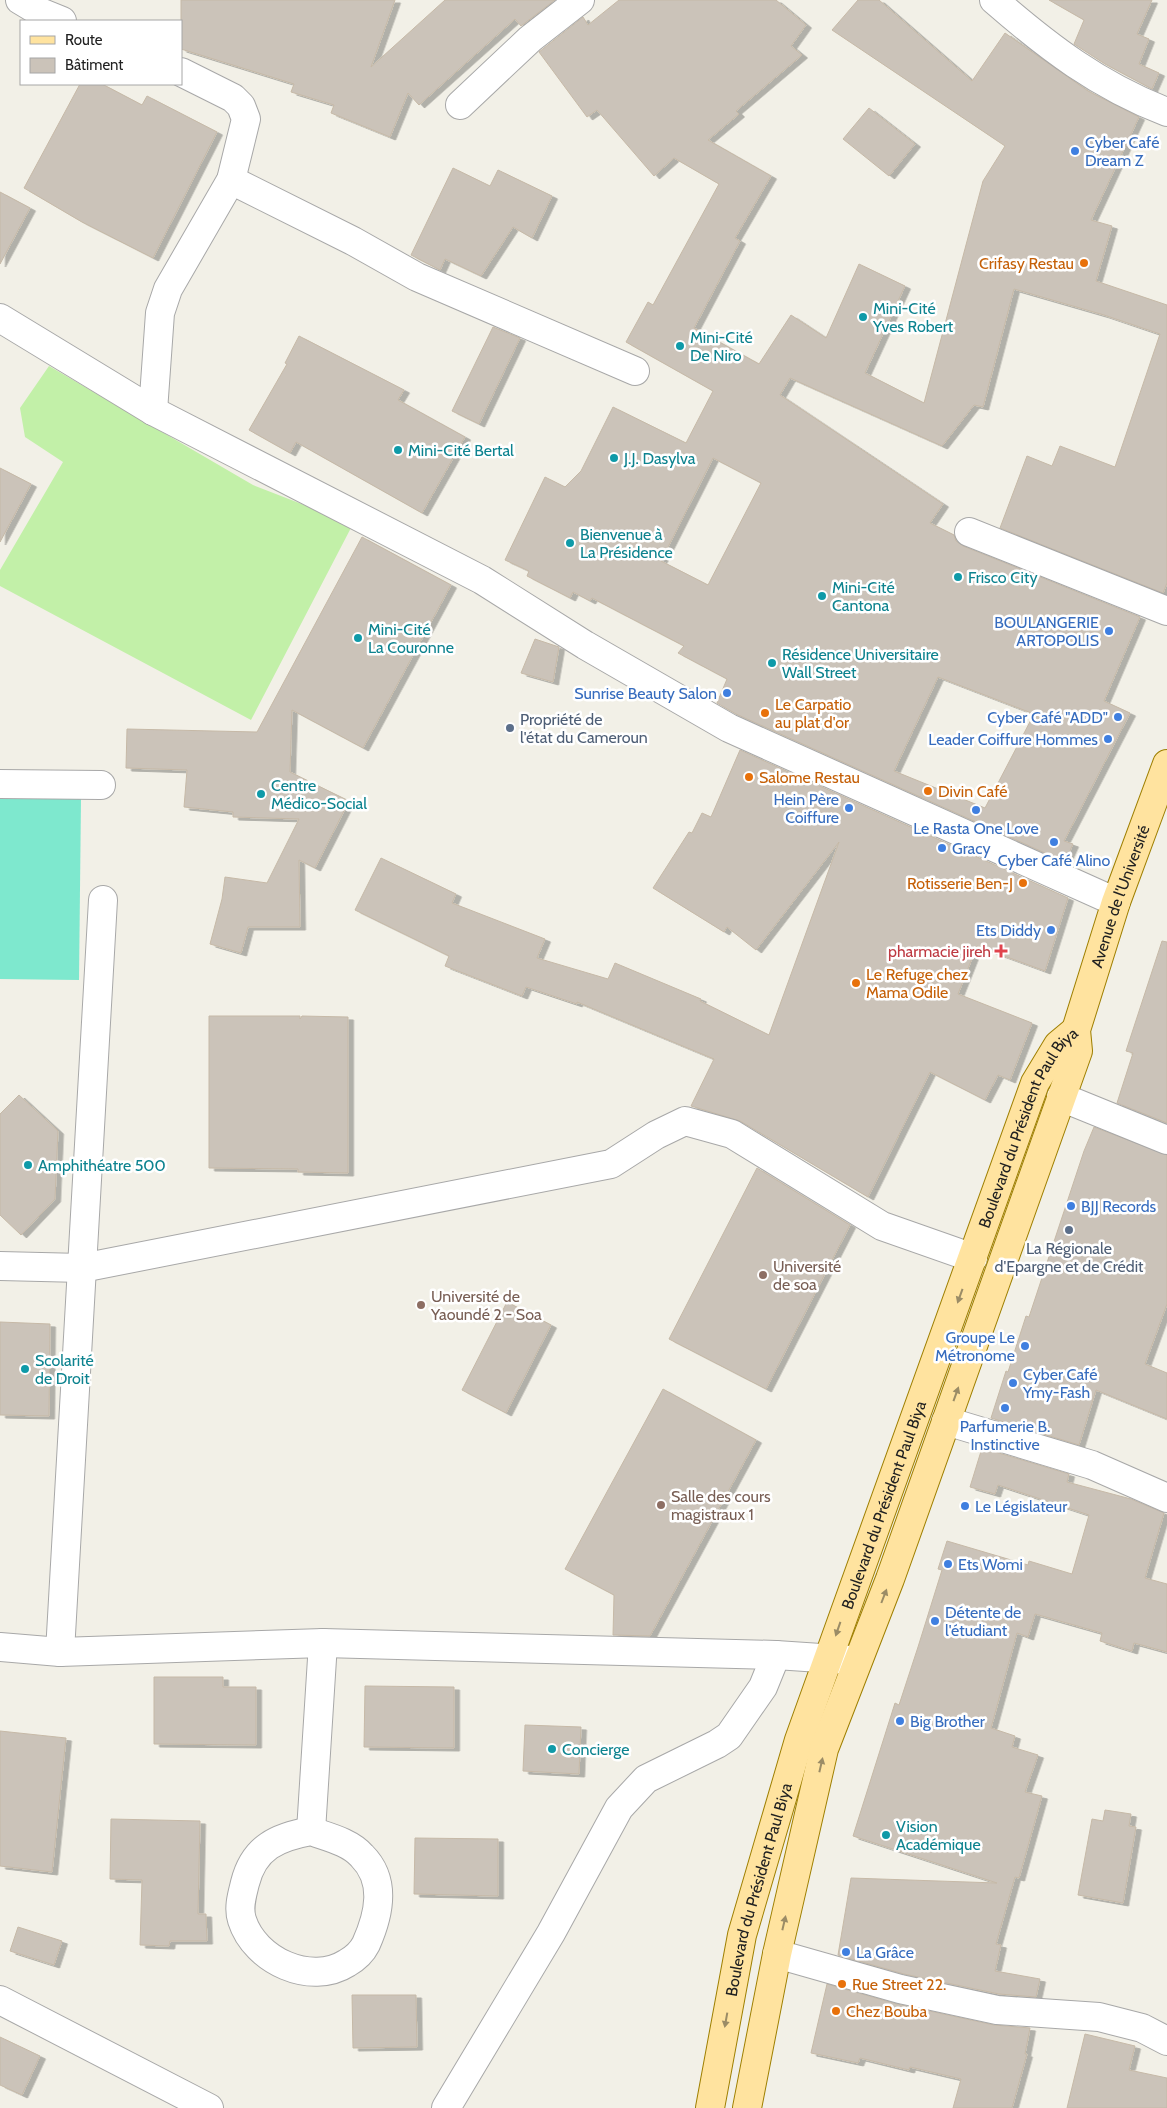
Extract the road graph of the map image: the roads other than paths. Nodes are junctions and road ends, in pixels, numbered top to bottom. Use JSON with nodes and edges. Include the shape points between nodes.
{"nodes":[{"id":1,"x":20,"y":0,"type":"edge"},
{"id":2,"x":580,"y":0,"type":"edge"},
{"id":3,"x":994,"y":0,"type":"edge"},
{"id":4,"x":60,"y":20,"type":"edge"},
{"id":5,"x":182,"y":72,"type":"edge"},
{"id":6,"x":460,"y":105,"type":"dead end"},
{"id":7,"x":1167,"y":112,"type":"edge"},
{"id":8,"x":230,"y":180,"type":"junction"},
{"id":9,"x":0,"y":318,"type":"edge"},
{"id":10,"x":635,"y":371,"type":"dead end"},
{"id":11,"x":153,"y":411,"type":"junction"},
{"id":12,"x":969,"y":532,"type":"dead end"},
{"id":13,"x":1167,"y":611,"type":"edge"},
{"id":14,"x":1167,"y":764,"type":"edge"},
{"id":15,"x":0,"y":784,"type":"edge"},
{"id":16,"x":100,"y":784,"type":"dead end"},
{"id":17,"x":103,"y":900,"type":"dead end"},
{"id":18,"x":1116,"y":902,"type":"junction"},
{"id":19,"x":1076,"y":1030,"type":"junction"},
{"id":20,"x":1061,"y":1097,"type":"junction"},
{"id":21,"x":1167,"y":1140,"type":"edge"},
{"id":22,"x":973,"y":1258,"type":"junction"},
{"id":23,"x":0,"y":1266,"type":"edge"},
{"id":24,"x":82,"y":1268,"type":"junction"},
{"id":25,"x":946,"y":1421,"type":"junction"},
{"id":26,"x":1167,"y":1498,"type":"edge"},
{"id":27,"x":323,"y":1643,"type":"junction"},
{"id":28,"x":0,"y":1646,"type":"edge"},
{"id":29,"x":60,"y":1652,"type":"junction"},
{"id":30,"x":776,"y":1655,"type":"junction"},
{"id":31,"x":828,"y":1659,"type":"junction"},
{"id":32,"x":859,"y":1660,"type":"junction"},
{"id":33,"x":311,"y":1831,"type":"junction"},
{"id":34,"x":777,"y":1954,"type":"junction"},
{"id":35,"x":0,"y":2000,"type":"edge"},
{"id":36,"x":1167,"y":2040,"type":"edge"},
{"id":37,"x":209,"y":2108,"type":"edge"},
{"id":38,"x":446,"y":2108,"type":"edge"},
{"id":39,"x":710,"y":2108,"type":"edge"},
{"id":40,"x":747,"y":2108,"type":"edge"}],
"edges":[{"from":1,"to":4,"type":"street"},
{"from":2,"to":6,"type":"street","via":[[530,39]]},
{"from":3,"to":7,"type":"street","via":[[1041,41],[1102,82]]},
{"from":5,"to":8,"type":"street","via":[[233,98],[241,106],[246,119]]},
{"from":8,"to":10,"type":"street","via":[[417,277]]},
{"from":8,"to":11,"type":"street","via":[[168,289],[160,313]]},
{"from":9,"to":11,"type":"street"},
{"from":11,"to":18,"type":"street","via":[[482,580],[585,645],[729,728]]},
{"from":12,"to":13,"type":"street"},
{"from":14,"to":18,"type":"main road","name":"Avenue de l'Université"},
{"from":15,"to":16,"type":"street"},
{"from":17,"to":24,"type":"street"},
{"from":18,"to":19,"type":"main road","name":"Avenue de l'Université"},
{"from":19,"to":20,"type":"main road","name":"Boulevard du Président Paul Biya","via":[[1078,1051]]},
{"from":19,"to":22,"type":"main road","name":"Boulevard du Président Paul Biya","via":[[1058,1045],[1035,1082]]},
{"from":20,"to":21,"type":"street"},
{"from":25,"to":20,"type":"main road","name":"Boulevard du Président Paul Biya","one_way":true},
{"from":22,"to":24,"type":"street","via":[[882,1226],[732,1134],[685,1121],[611,1164]]},
{"from":22,"to":31,"type":"main road","name":"Boulevard du Président Paul Biya","one_way":true},
{"from":23,"to":24,"type":"street"},
{"from":24,"to":29,"type":"street"},
{"from":25,"to":26,"type":"street","via":[[1092,1465]]},
{"from":32,"to":25,"type":"main road","name":"Boulevard du Président Paul Biya","one_way":true},
{"from":27,"to":29,"type":"street"},
{"from":27,"to":30,"type":"street"},
{"from":27,"to":33,"type":"street"},
{"from":28,"to":29,"type":"street"},
{"from":30,"to":31,"type":"street"},
{"from":30,"to":38,"type":"street","via":[[763,1687],[730,1736],[646,1778],[619,1808],[551,1933]]},
{"from":31,"to":32,"type":"street"},
{"from":31,"to":39,"type":"main road","name":"Boulevard du Président Paul Biya","one_way":true,"via":[[799,1740],[742,1935]]},
{"from":34,"to":32,"type":"main road","name":"Boulevard du Président Paul Biya","one_way":true,"via":[[824,1749]]},
{"from":33,"to":33,"type":"street","via":[[289,1835],[266,1847],[254,1860],[240,1900],[242,1920],[255,1943],[272,1958],[310,1973],[336,1970],[353,1959],[365,1946],[379,1904],[375,1874],[362,1855],[340,1841]]},
{"from":34,"to":36,"type":"street","via":[[900,1989],[997,2010],[1099,2017],[1142,2028]]},
{"from":34,"to":40,"type":"main road","name":"Boulevard du Président Paul Biya"},
{"from":35,"to":37,"type":"street"}]}
